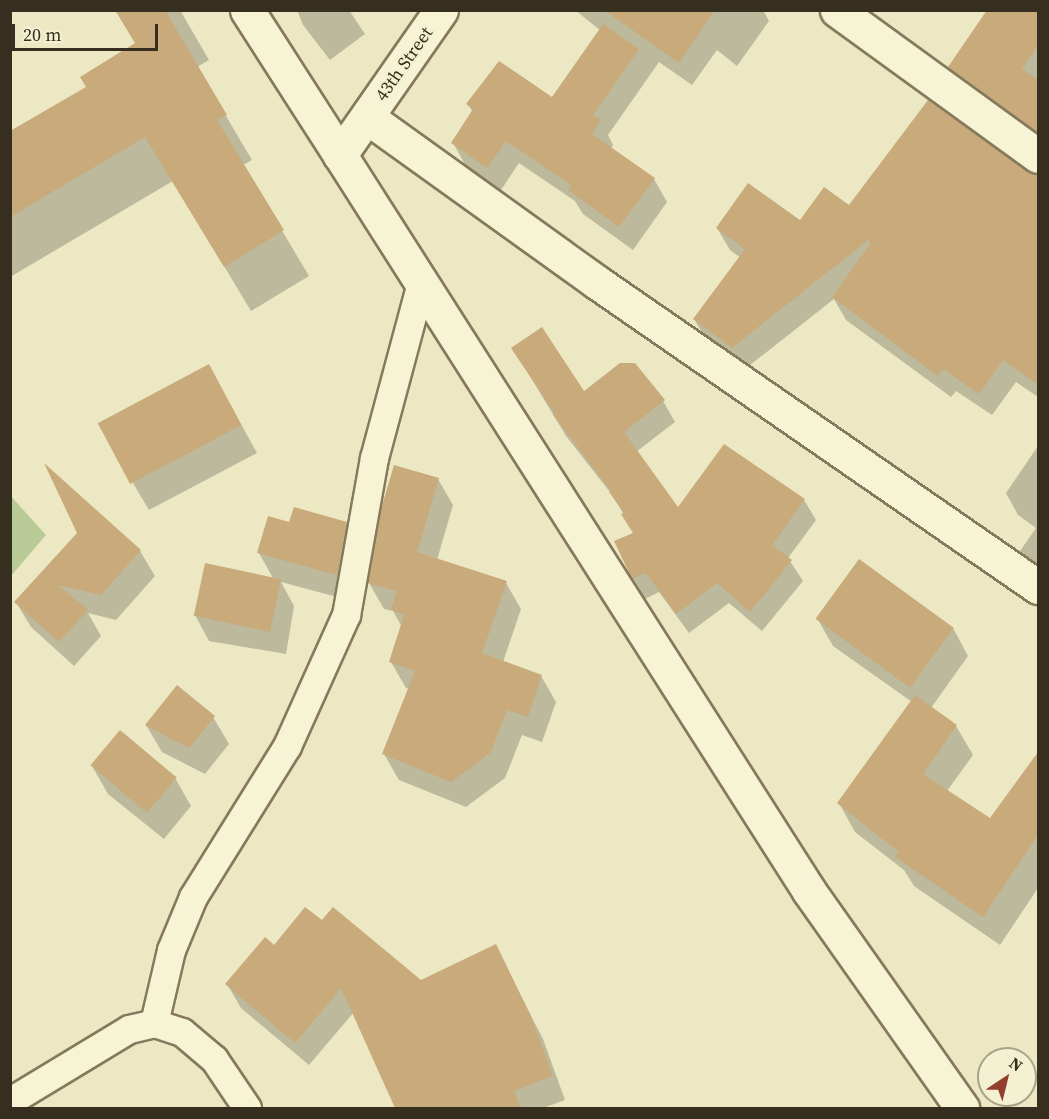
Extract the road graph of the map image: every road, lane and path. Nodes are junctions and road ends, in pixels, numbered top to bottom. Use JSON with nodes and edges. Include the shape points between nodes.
{"nodes":[{"id":1,"x":247,"y":10,"type":"edge"},
{"id":2,"x":441,"y":10,"type":"edge"},
{"id":3,"x":837,"y":10,"type":"edge"},
{"id":4,"x":367,"y":117,"type":"junction"},
{"id":5,"x":340,"y":155,"type":"junction"},
{"id":6,"x":1038,"y":156,"type":"edge"},
{"id":7,"x":421,"y":282,"type":"junction"},
{"id":8,"x":1038,"y":587,"type":"edge"},
{"id":9,"x":154,"y":1023,"type":"junction"},
{"id":10,"x":10,"y":1101,"type":"edge"},
{"id":11,"x":247,"y":1108,"type":"edge"},
{"id":12,"x":962,"y":1108,"type":"edge"}],
"edges":[{"from":1,"to":5,"type":"street"},
{"from":2,"to":4,"type":"street","name":"43th Street"},
{"from":3,"to":6,"type":"street"},
{"from":4,"to":5,"type":"street","name":"43th Street"},
{"from":4,"to":8,"type":"street","via":[[598,283]]},
{"from":5,"to":7,"type":"street"},
{"from":7,"to":9,"type":"lane","via":[[374,458],[346,615],[287,746],[193,897],[171,950]]},
{"from":7,"to":12,"type":"street","via":[[809,891]]},
{"from":9,"to":10,"type":"lane","via":[[129,1029]]},
{"from":9,"to":11,"type":"lane","via":[[182,1032],[214,1059]]}]}
